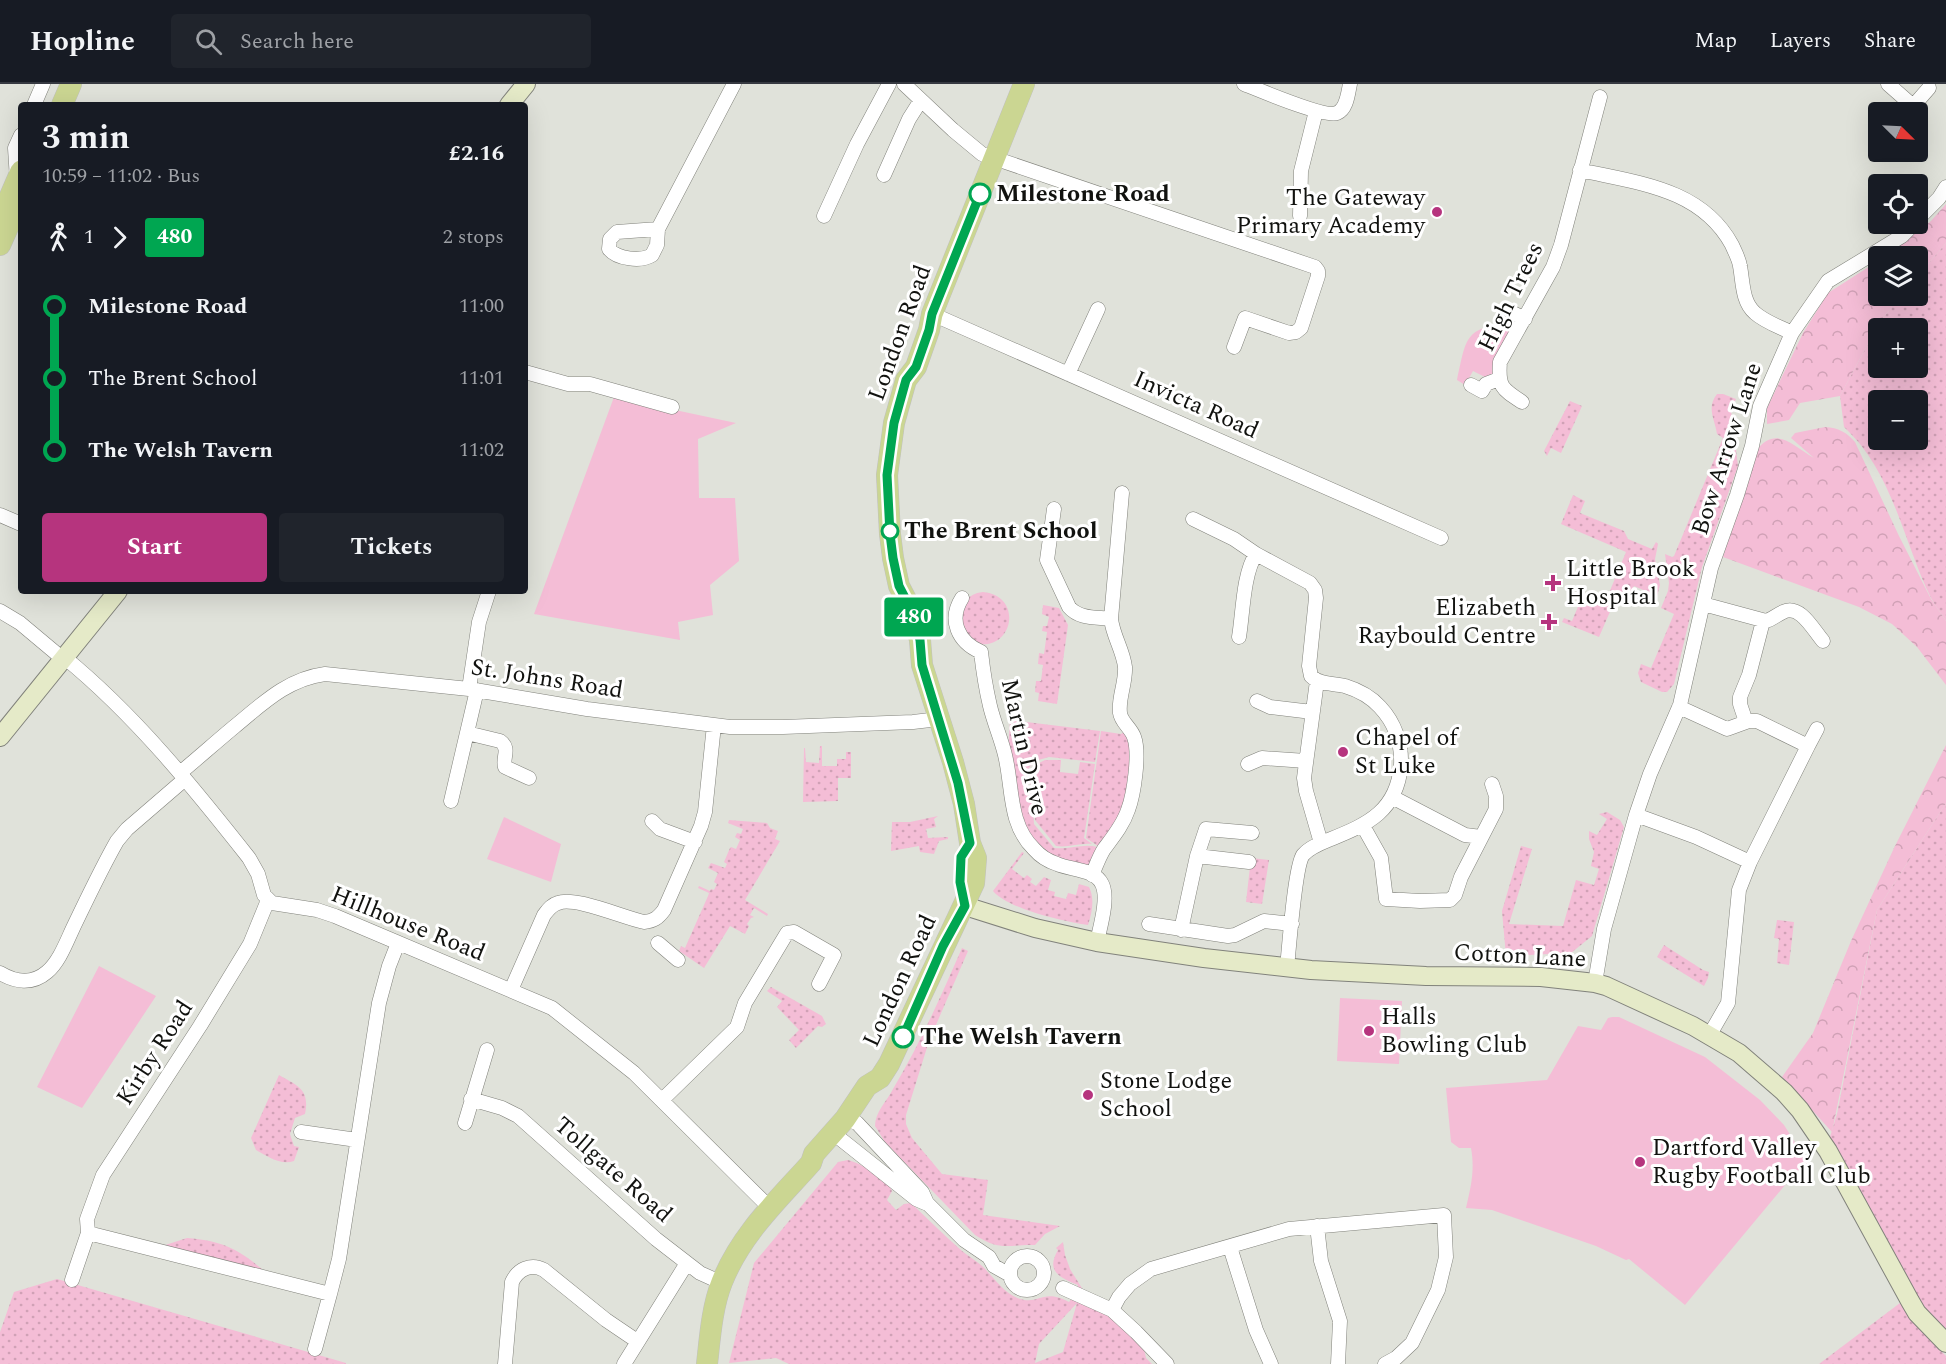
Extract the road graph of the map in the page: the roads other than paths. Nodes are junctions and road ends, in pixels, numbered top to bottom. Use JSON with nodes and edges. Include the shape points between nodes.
{"nodes":[{"id":1,"x":43,"y":84,"type":"edge"},
{"id":2,"x":58,"y":84,"type":"edge"},
{"id":3,"x":71,"y":84,"type":"edge"},
{"id":4,"x":526,"y":84,"type":"edge"},
{"id":5,"x":734,"y":84,"type":"edge"},
{"id":6,"x":889,"y":84,"type":"edge"},
{"id":7,"x":904,"y":84,"type":"edge"},
{"id":8,"x":1024,"y":84,"type":"edge"},
{"id":9,"x":1244,"y":84,"type":"edge"},
{"id":10,"x":1350,"y":84,"type":"edge"},
{"id":11,"x":1888,"y":84,"type":"edge"},
{"id":12,"x":1929,"y":87,"type":"dead end"},
{"id":13,"x":1600,"y":97,"type":"dead end"},
{"id":14,"x":921,"y":100,"type":"junction"},
{"id":15,"x":35,"y":102,"type":"edge"},
{"id":16,"x":50,"y":102,"type":"edge"},
{"id":17,"x":63,"y":102,"type":"edge"},
{"id":18,"x":511,"y":102,"type":"edge"},
{"id":19,"x":1905,"y":102,"type":"edge"},
{"id":20,"x":1917,"y":102,"type":"edge"},
{"id":21,"x":1316,"y":111,"type":"junction"},
{"id":22,"x":18,"y":142,"type":"edge"},
{"id":23,"x":994,"y":159,"type":"junction"},
{"id":24,"x":18,"y":168,"type":"edge"},
{"id":25,"x":1580,"y":171,"type":"junction"},
{"id":26,"x":884,"y":175,"type":"dead end"},
{"id":27,"x":18,"y":186,"type":"edge"},
{"id":28,"x":18,"y":188,"type":"edge"},
{"id":29,"x":1946,"y":188,"type":"edge"},
{"id":30,"x":1295,"y":207,"type":"dead end"},
{"id":31,"x":1928,"y":209,"type":"edge"},
{"id":32,"x":824,"y":216,"type":"dead end"},
{"id":33,"x":0,"y":218,"type":"edge"},
{"id":34,"x":658,"y":229,"type":"dead end"},
{"id":35,"x":1904,"y":234,"type":"edge"},
{"id":36,"x":0,"y":246,"type":"edge"},
{"id":37,"x":1098,"y":309,"type":"dead end"},
{"id":38,"x":1510,"y":312,"type":"dead end"},
{"id":39,"x":932,"y":314,"type":"junction"},
{"id":40,"x":1525,"y":319,"type":"junction"},
{"id":41,"x":1792,"y":333,"type":"junction"},
{"id":42,"x":1234,"y":347,"type":"dead end"},
{"id":43,"x":528,"y":373,"type":"edge"},
{"id":44,"x":1068,"y":374,"type":"junction"},
{"id":45,"x":1499,"y":379,"type":"junction"},
{"id":46,"x":1471,"y":385,"type":"dead end"},
{"id":47,"x":1522,"y":402,"type":"dead end"},
{"id":48,"x":672,"y":406,"type":"dead end"},
{"id":49,"x":1122,"y":493,"type":"dead end"},
{"id":50,"x":1054,"y":509,"type":"dead end"},
{"id":51,"x":1193,"y":519,"type":"dead end"},
{"id":52,"x":1,"y":520,"type":"edge"},
{"id":53,"x":18,"y":523,"type":"edge"},
{"id":54,"x":1441,"y":538,"type":"dead end"},
{"id":55,"x":1256,"y":554,"type":"junction"},
{"id":56,"x":116,"y":594,"type":"edge"},
{"id":57,"x":488,"y":594,"type":"edge"},
{"id":58,"x":962,"y":598,"type":"dead end"},
{"id":59,"x":1703,"y":604,"type":"junction"},
{"id":60,"x":0,"y":611,"type":"edge"},
{"id":61,"x":1111,"y":619,"type":"junction"},
{"id":62,"x":1763,"y":621,"type":"junction"},
{"id":63,"x":1239,"y":637,"type":"dead end"},
{"id":64,"x":1823,"y":641,"type":"dead end"},
{"id":65,"x":63,"y":658,"type":"junction"},
{"id":66,"x":1317,"y":681,"type":"junction"},
{"id":67,"x":473,"y":690,"type":"junction"},
{"id":68,"x":1257,"y":700,"type":"dead end"},
{"id":69,"x":1679,"y":707,"type":"junction"},
{"id":70,"x":1312,"y":712,"type":"junction"},
{"id":71,"x":939,"y":719,"type":"junction"},
{"id":72,"x":1746,"y":722,"type":"junction"},
{"id":73,"x":714,"y":725,"type":"junction"},
{"id":74,"x":1816,"y":729,"type":"dead end"},
{"id":75,"x":467,"y":733,"type":"junction"},
{"id":76,"x":0,"y":736,"type":"edge"},
{"id":77,"x":1808,"y":746,"type":"junction"},
{"id":78,"x":1306,"y":761,"type":"junction"},
{"id":79,"x":1248,"y":764,"type":"dead end"},
{"id":80,"x":182,"y":776,"type":"junction"},
{"id":81,"x":529,"y":778,"type":"dead end"},
{"id":82,"x":1492,"y":784,"type":"dead end"},
{"id":83,"x":1392,"y":797,"type":"junction"},
{"id":84,"x":451,"y":801,"type":"dead end"},
{"id":85,"x":1636,"y":815,"type":"junction"},
{"id":86,"x":652,"y":821,"type":"dead end"},
{"id":87,"x":1363,"y":826,"type":"junction"},
{"id":88,"x":1252,"y":833,"type":"dead end"},
{"id":89,"x":1481,"y":837,"type":"junction"},
{"id":90,"x":695,"y":842,"type":"junction"},
{"id":91,"x":1321,"y":843,"type":"junction"},
{"id":92,"x":1197,"y":856,"type":"junction"},
{"id":93,"x":1249,"y":862,"type":"dead end"},
{"id":94,"x":1750,"y":862,"type":"junction"},
{"id":95,"x":1092,"y":875,"type":"junction"},
{"id":96,"x":268,"y":900,"type":"junction"},
{"id":97,"x":965,"y":906,"type":"junction"},
{"id":98,"x":1149,"y":924,"type":"dead end"},
{"id":99,"x":1292,"y":924,"type":"junction"},
{"id":100,"x":1181,"y":930,"type":"junction"},
{"id":101,"x":1097,"y":942,"type":"junction"},
{"id":102,"x":398,"y":943,"type":"junction"},
{"id":103,"x":658,"y":943,"type":"dead end"},
{"id":104,"x":678,"y":960,"type":"dead end"},
{"id":105,"x":1287,"y":968,"type":"junction"},
{"id":106,"x":0,"y":973,"type":"edge"},
{"id":107,"x":1730,"y":979,"type":"junction"},
{"id":108,"x":1745,"y":981,"type":"dead end"},
{"id":109,"x":1594,"y":983,"type":"junction"},
{"id":110,"x":819,"y":984,"type":"dead end"},
{"id":111,"x":511,"y":990,"type":"junction"},
{"id":112,"x":1709,"y":1036,"type":"junction"},
{"id":113,"x":487,"y":1050,"type":"dead end"},
{"id":114,"x":471,"y":1099,"type":"junction"},
{"id":115,"x":662,"y":1100,"type":"junction"},
{"id":116,"x":465,"y":1123,"type":"dead end"},
{"id":117,"x":844,"y":1129,"type":"junction"},
{"id":118,"x":301,"y":1132,"type":"dead end"},
{"id":119,"x":357,"y":1140,"type":"junction"},
{"id":120,"x":927,"y":1203,"type":"junction"},
{"id":121,"x":770,"y":1208,"type":"junction"},
{"id":122,"x":1317,"y":1226,"type":"junction"},
{"id":123,"x":88,"y":1233,"type":"junction"},
{"id":124,"x":1230,"y":1247,"type":"junction"},
{"id":125,"x":989,"y":1257,"type":"junction"},
{"id":126,"x":1016,"y":1259,"type":"junction"},
{"id":127,"x":687,"y":1263,"type":"junction"},
{"id":128,"x":1010,"y":1275,"type":"junction"},
{"id":129,"x":72,"y":1280,"type":"dead end"},
{"id":130,"x":722,"y":1283,"type":"junction"},
{"id":131,"x":1063,"y":1288,"type":"dead end"},
{"id":132,"x":330,"y":1294,"type":"junction"},
{"id":133,"x":1112,"y":1310,"type":"junction"},
{"id":134,"x":637,"y":1341,"type":"junction"},
{"id":135,"x":1946,"y":1343,"type":"edge"},
{"id":136,"x":315,"y":1349,"type":"dead end"},
{"id":137,"x":505,"y":1364,"type":"edge"},
{"id":138,"x":624,"y":1364,"type":"edge"},
{"id":139,"x":707,"y":1364,"type":"edge"},
{"id":140,"x":1167,"y":1364,"type":"edge"},
{"id":141,"x":1271,"y":1364,"type":"edge"},
{"id":142,"x":1338,"y":1364,"type":"edge"},
{"id":143,"x":1385,"y":1364,"type":"edge"}],
"edges":[{"from":1,"to":15,"type":"street"},
{"from":2,"to":16,"type":"main road"},
{"from":3,"to":17,"type":"main road"},
{"from":4,"to":18,"type":"main road"},
{"from":5,"to":34,"type":"street"},
{"from":6,"to":32,"type":"street"},
{"from":7,"to":14,"type":"street"},
{"from":8,"to":23,"type":"main road","name":"London Road"},
{"from":9,"to":21,"type":"street"},
{"from":10,"to":21,"type":"street","via":[[1339,112]]},
{"from":11,"to":19,"type":"street"},
{"from":12,"to":20,"type":"street"},
{"from":13,"to":25,"type":"street","name":"High Trees"},
{"from":14,"to":23,"type":"street","via":[[952,130]]},
{"from":14,"to":26,"type":"street"},
{"from":21,"to":30,"type":"street"},
{"from":22,"to":24,"type":"street"},
{"from":23,"to":39,"type":"main road","name":"London Road"},
{"from":23,"to":42,"type":"street","via":[[1316,267],[1301,327],[1296,332],[1289,333],[1247,311]]},
{"from":25,"to":40,"type":"street","name":"High Trees","via":[[1553,267]]},
{"from":25,"to":41,"type":"street","via":[[1658,188],[1695,205],[1718,226],[1735,251],[1749,307]]},
{"from":27,"to":33,"type":"main road"},
{"from":28,"to":36,"type":"main road"},
{"from":29,"to":31,"type":"street","name":"Bow Arrow Lane"},
{"from":35,"to":41,"type":"street","name":"Bow Arrow Lane","via":[[1828,281]]},
{"from":37,"to":44,"type":"street"},
{"from":38,"to":40,"type":"street"},
{"from":39,"to":44,"type":"street","name":"Invicta Road"},
{"from":39,"to":71,"type":"main road","name":"London Road","via":[[919,328],[904,371],[906,380],[894,423],[887,475],[893,558],[899,586],[913,613],[922,665]]},
{"from":40,"to":45,"type":"street","name":"High Trees","via":[[1500,362]]},
{"from":41,"to":59,"type":"street","name":"Bow Arrow Lane","via":[[1760,406],[1752,446],[1711,568]]},
{"from":43,"to":48,"type":"street","via":[[565,383],[590,384]]},
{"from":44,"to":54,"type":"street","name":"Invicta Road"},
{"from":45,"to":46,"type":"street","via":[[1486,384],[1482,391]]},
{"from":45,"to":47,"type":"street","name":"High Trees","via":[[1505,391]]},
{"from":49,"to":61,"type":"street"},
{"from":50,"to":61,"type":"street","via":[[1047,560],[1069,607],[1083,616]]},
{"from":51,"to":55,"type":"street"},
{"from":52,"to":53,"type":"street"},
{"from":55,"to":63,"type":"street","via":[[1248,573]]},
{"from":55,"to":66,"type":"street","via":[[1310,583],[1315,590],[1309,670]]},
{"from":56,"to":65,"type":"main road"},
{"from":57,"to":67,"type":"street","via":[[479,622]]},
{"from":58,"to":95,"type":"street","name":"Martin Drive","via":[[955,614],[956,628],[965,642],[981,652],[1020,830],[1045,858]]},
{"from":59,"to":62,"type":"street"},
{"from":59,"to":69,"type":"street","name":"Bow Arrow Lane"},
{"from":60,"to":65,"type":"street"},
{"from":61,"to":95,"type":"street","via":[[1125,670],[1121,716],[1134,736],[1136,757],[1128,812]]},
{"from":62,"to":64,"type":"street","via":[[1793,611],[1807,619]]},
{"from":62,"to":72,"type":"street","via":[[1740,699]]},
{"from":65,"to":76,"type":"main road"},
{"from":65,"to":80,"type":"street","via":[[105,692]]},
{"from":66,"to":70,"type":"street"},
{"from":66,"to":83,"type":"street","via":[[1357,691],[1374,701],[1389,718],[1401,749],[1400,773]]},
{"from":67,"to":73,"type":"street","name":"St. Johns Road"},
{"from":67,"to":75,"type":"street"},
{"from":67,"to":80,"type":"street","name":"St. Johns Road","via":[[339,675],[312,676],[272,695]]},
{"from":68,"to":70,"type":"street","via":[[1270,707]]},
{"from":69,"to":72,"type":"street","via":[[1725,728]]},
{"from":69,"to":85,"type":"street","name":"Bow Arrow Lane"},
{"from":70,"to":78,"type":"street"},
{"from":71,"to":73,"type":"street","name":"St. Johns Road","via":[[783,727]]},
{"from":71,"to":97,"type":"main road","name":"London Road","via":[[961,794],[970,843],[961,857],[960,882]]},
{"from":72,"to":77,"type":"street","via":[[1759,722]]},
{"from":73,"to":90,"type":"street","via":[[705,812]]},
{"from":74,"to":77,"type":"street"},
{"from":75,"to":81,"type":"street","via":[[500,741],[507,750],[505,767]]},
{"from":75,"to":84,"type":"street"},
{"from":77,"to":94,"type":"street"},
{"from":78,"to":79,"type":"street","via":[[1262,758]]},
{"from":78,"to":91,"type":"street","via":[[1304,785]]},
{"from":80,"to":96,"type":"street","via":[[249,858]]},
{"from":80,"to":106,"type":"street","name":"St. Johns Road","via":[[117,841],[63,949],[47,972],[22,982]]},
{"from":82,"to":89,"type":"street","via":[[1496,808]]},
{"from":83,"to":87,"type":"street"},
{"from":83,"to":89,"type":"street","via":[[1465,835]]},
{"from":85,"to":94,"type":"street"},
{"from":85,"to":109,"type":"street","name":"Bow Arrow Lane","via":[[1604,929]]},
{"from":86,"to":90,"type":"street","via":[[660,830]]},
{"from":87,"to":89,"type":"street","via":[[1380,855],[1385,897],[1391,900],[1450,900]]},
{"from":87,"to":91,"type":"street"},
{"from":88,"to":92,"type":"street","via":[[1206,829]]},
{"from":90,"to":111,"type":"street","via":[[664,910],[652,921],[636,921],[568,901],[551,906]]},
{"from":91,"to":99,"type":"street","via":[[1308,850],[1300,861]]},
{"from":92,"to":93,"type":"street"},
{"from":92,"to":100,"type":"street"},
{"from":94,"to":107,"type":"street","via":[[1739,890]]},
{"from":95,"to":101,"type":"street","via":[[1100,880],[1104,891]]},
{"from":96,"to":102,"type":"street","name":"Hillhouse Road","via":[[327,913]]},
{"from":96,"to":123,"type":"street","name":"Kirby Road","via":[[250,944],[103,1175],[87,1219]]},
{"from":97,"to":101,"type":"main road","name":"Cotton Lane"},
{"from":97,"to":117,"type":"main road","name":"London Road","via":[[903,1037],[880,1078],[867,1086]]},
{"from":98,"to":100,"type":"street"},
{"from":99,"to":100,"type":"street","via":[[1264,921],[1230,936]]},
{"from":99,"to":105,"type":"street"},
{"from":101,"to":105,"type":"main road","name":"Cotton Lane"},
{"from":102,"to":111,"type":"street","name":"Hillhouse Road"},
{"from":102,"to":119,"type":"street","via":[[379,1003]]},
{"from":103,"to":104,"type":"street"},
{"from":105,"to":109,"type":"main road","name":"Cotton Lane","via":[[1416,976],[1541,977]]},
{"from":107,"to":108,"type":"street"},
{"from":107,"to":112,"type":"street","via":[[1728,999]]},
{"from":109,"to":112,"type":"main road","name":"Cotton Lane"},
{"from":110,"to":115,"type":"street","via":[[834,955],[794,932],[787,933],[745,1004],[737,1027]]},
{"from":111,"to":115,"type":"street","name":"Hillhouse Road","via":[[564,1016]]},
{"from":112,"to":135,"type":"main road","name":"Cotton Lane","via":[[1748,1060],[1797,1106],[1828,1151],[1917,1313]]},
{"from":113,"to":114,"type":"street"},
{"from":114,"to":116,"type":"street"},
{"from":114,"to":127,"type":"street","name":"Tollgate Road","via":[[518,1116]]},
{"from":115,"to":121,"type":"street","name":"Hillhouse Road"},
{"from":117,"to":120,"type":"street","via":[[922,1192]]},
{"from":117,"to":120,"type":"street","via":[[869,1160],[916,1199]]},
{"from":117,"to":121,"type":"main road","name":"London Road","via":[[823,1161],[811,1163]]},
{"from":118,"to":119,"type":"street"},
{"from":119,"to":132,"type":"street"},
{"from":120,"to":125,"type":"street","via":[[964,1240]]},
{"from":121,"to":130,"type":"main road","name":"London Road","via":[[744,1240]]},
{"from":122,"to":124,"type":"street","via":[[1289,1229]]},
{"from":122,"to":142,"type":"street","via":[[1321,1260],[1340,1321]]},
{"from":122,"to":143,"type":"street","via":[[1444,1210],[1446,1257],[1438,1290],[1412,1343]]},
{"from":123,"to":129,"type":"street","name":"Kirby Road"},
{"from":123,"to":132,"type":"street"},
{"from":124,"to":133,"type":"street","via":[[1144,1273],[1127,1287]]},
{"from":124,"to":141,"type":"street"},
{"from":125,"to":126,"type":"street"},
{"from":125,"to":128,"type":"street","via":[[994,1266]]},
{"from":126,"to":128,"type":"street"},
{"from":126,"to":128,"type":"street","via":[[1025,1256],[1038,1260],[1044,1269],[1043,1278],[1039,1285],[1026,1290],[1013,1284]]},
{"from":127,"to":130,"type":"street","name":"Tollgate Road"},
{"from":127,"to":134,"type":"street"},
{"from":130,"to":139,"type":"main road","name":"London Road"},
{"from":131,"to":133,"type":"street"},
{"from":132,"to":136,"type":"street"},
{"from":133,"to":140,"type":"street"},
{"from":134,"to":137,"type":"street","via":[[544,1270],[530,1267],[512,1282]]},
{"from":134,"to":138,"type":"street"}]}
